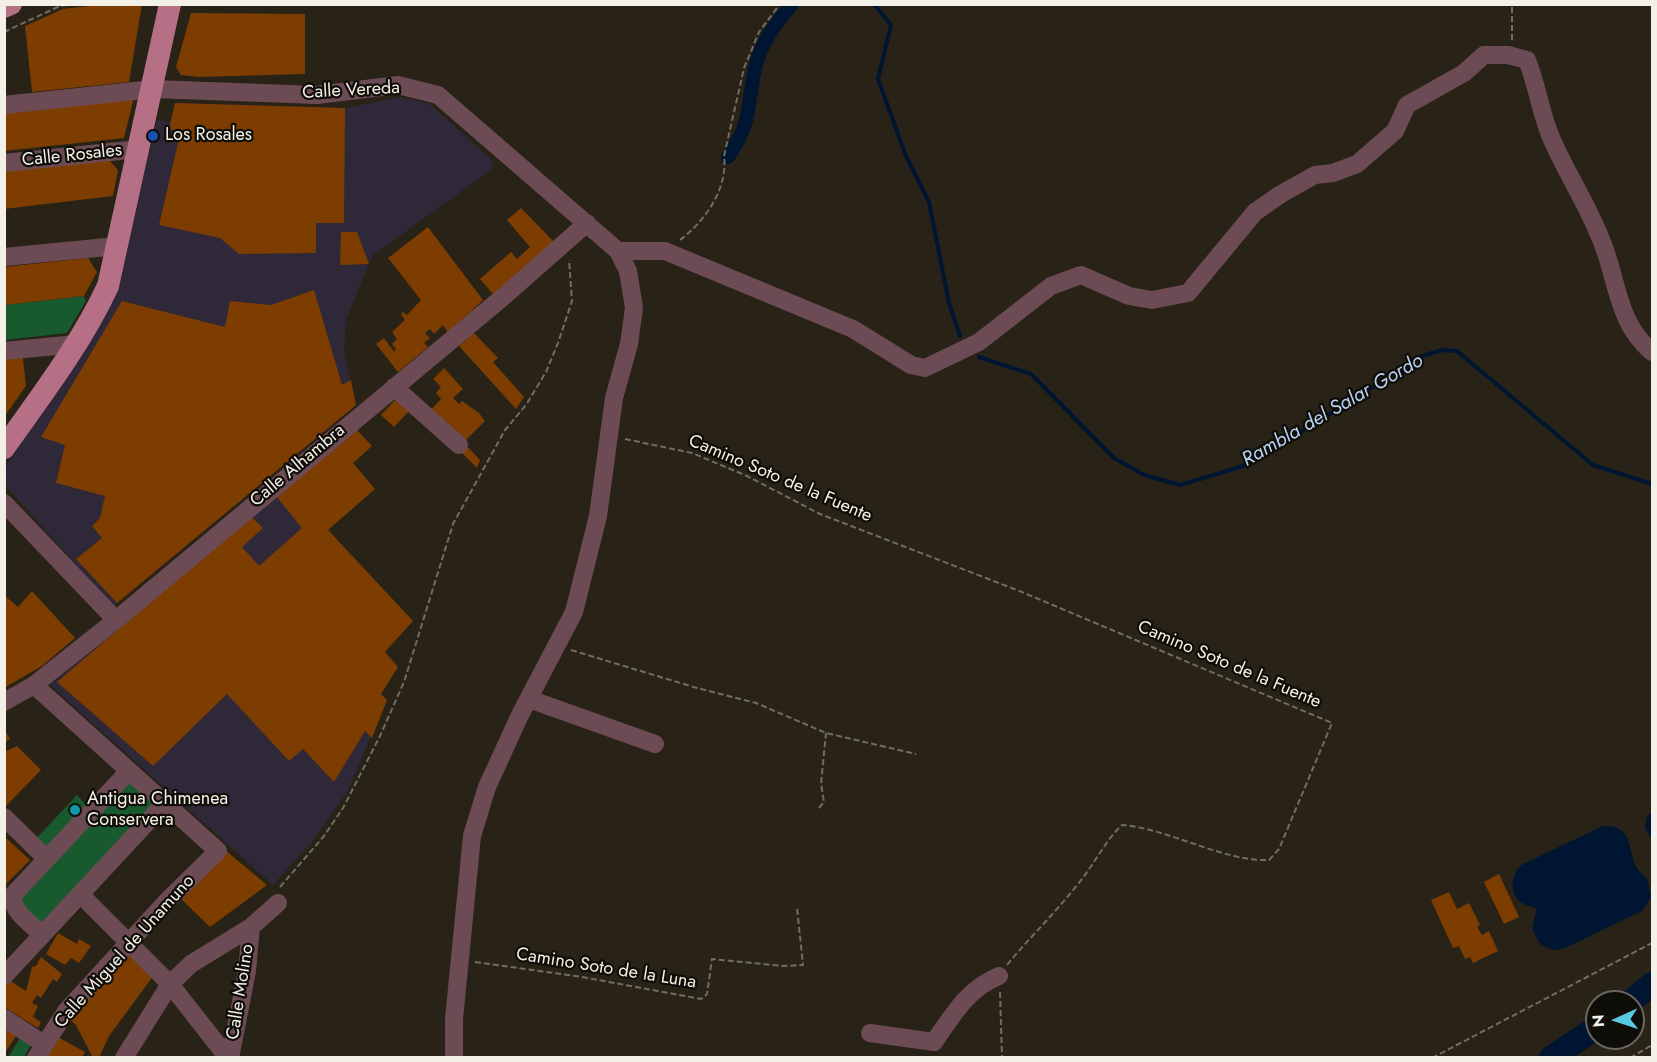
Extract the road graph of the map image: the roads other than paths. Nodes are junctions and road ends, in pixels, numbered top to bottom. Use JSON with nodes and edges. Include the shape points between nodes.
{"nodes":[{"id":1,"x":11,"y":4,"type":"edge"},
{"id":2,"x":4,"y":7,"type":"edge"},
{"id":3,"x":166,"y":9,"type":"edge"},
{"id":4,"x":153,"y":89,"type":"junction"},
{"id":5,"x":4,"y":105,"type":"edge"},
{"id":6,"x":139,"y":149,"type":"junction"},
{"id":7,"x":4,"y":163,"type":"edge"},
{"id":8,"x":587,"y":223,"type":"junction"},
{"id":9,"x":117,"y":246,"type":"junction"},
{"id":10,"x":618,"y":251,"type":"junction"},
{"id":11,"x":4,"y":257,"type":"edge"},
{"id":12,"x":76,"y":344,"type":"junction"},
{"id":13,"x":4,"y":351,"type":"edge"},
{"id":14,"x":1653,"y":352,"type":"edge"},
{"id":15,"x":394,"y":387,"type":"junction"},
{"id":16,"x":459,"y":445,"type":"dead end"},
{"id":17,"x":4,"y":448,"type":"edge"},
{"id":18,"x":4,"y":502,"type":"edge"},
{"id":19,"x":116,"y":620,"type":"junction"},
{"id":20,"x":34,"y":685,"type":"junction"},
{"id":21,"x":529,"y":699,"type":"junction"},
{"id":22,"x":4,"y":702,"type":"edge"},
{"id":23,"x":656,"y":744,"type":"dead end"},
{"id":24,"x":129,"y":771,"type":"junction"},
{"id":25,"x":165,"y":803,"type":"junction"},
{"id":26,"x":4,"y":818,"type":"edge"},
{"id":27,"x":47,"y":859,"type":"junction"},
{"id":28,"x":80,"y":894,"type":"junction"},
{"id":29,"x":278,"y":895,"type":"road end"},
{"id":30,"x":251,"y":927,"type":"junction"},
{"id":31,"x":42,"y":934,"type":"junction"},
{"id":32,"x":129,"y":943,"type":"junction"},
{"id":33,"x":4,"y":976,"type":"edge"},
{"id":34,"x":999,"y":976,"type":"road end"},
{"id":35,"x":170,"y":984,"type":"junction"},
{"id":36,"x":4,"y":1018,"type":"edge"},
{"id":37,"x":870,"y":1033,"type":"dead end"},
{"id":38,"x":40,"y":1051,"type":"edge"},
{"id":39,"x":124,"y":1058,"type":"edge"},
{"id":40,"x":229,"y":1058,"type":"edge"},
{"id":41,"x":454,"y":1058,"type":"edge"}],
"edges":[{"from":1,"to":2,"type":"main road"},
{"from":3,"to":4,"type":"main road"},
{"from":4,"to":5,"type":"street","name":"Calle Vereda"},
{"from":4,"to":6,"type":"main road"},
{"from":4,"to":8,"type":"street","name":"Calle Vereda","via":[[317,95],[398,85],[438,95]]},
{"from":6,"to":7,"type":"street","name":"Calle Rosales"},
{"from":6,"to":9,"type":"main road"},
{"from":8,"to":10,"type":"street","name":"Calle Vereda"},
{"from":8,"to":15,"type":"street","name":"Calle Alhambra"},
{"from":9,"to":11,"type":"street"},
{"from":9,"to":12,"type":"main road","via":[[108,286]]},
{"from":10,"to":14,"type":"street","via":[[665,250],[854,328],[911,364],[925,368],[979,342],[1051,286],[1081,275],[1129,296],[1152,300],[1188,293],[1255,212],[1316,176],[1357,164],[1395,131],[1407,105],[1464,73],[1484,54],[1508,55],[1527,60],[1551,137],[1604,245],[1616,291],[1636,338]]},
{"from":10,"to":21,"type":"street","name":"Calle Vereda","via":[[628,271],[634,308],[614,398],[598,516],[574,612]]},
{"from":12,"to":13,"type":"street"},
{"from":12,"to":17,"type":"main road"},
{"from":15,"to":16,"type":"street"},
{"from":15,"to":19,"type":"street","name":"Calle Alhambra"},
{"from":18,"to":19,"type":"street"},
{"from":19,"to":20,"type":"street","name":"Calle Alhambra"},
{"from":20,"to":22,"type":"street","name":"Calle Alhambra"},
{"from":20,"to":24,"type":"street"},
{"from":21,"to":23,"type":"street"},
{"from":21,"to":41,"type":"street","name":"Calle Vereda","via":[[487,787],[472,836]]},
{"from":24,"to":25,"type":"street"},
{"from":24,"to":27,"type":"street"},
{"from":25,"to":28,"type":"street"},
{"from":25,"to":32,"type":"street","name":"Calle Miguel de Unamuno","via":[[218,851]]},
{"from":26,"to":27,"type":"street"},
{"from":27,"to":31,"type":"street","via":[[13,896],[18,912]]},
{"from":28,"to":31,"type":"street"},
{"from":28,"to":32,"type":"street"},
{"from":29,"to":30,"type":"street"},
{"from":30,"to":35,"type":"street","via":[[191,964]]},
{"from":30,"to":40,"type":"street","name":"Calle Molino","via":[[247,971]]},
{"from":31,"to":33,"type":"street"},
{"from":32,"to":35,"type":"street"},
{"from":32,"to":38,"type":"street","name":"Calle Miguel de Unamuno","via":[[68,1010]]},
{"from":34,"to":37,"type":"street","via":[[963,1000],[934,1042]]},
{"from":35,"to":39,"type":"street"},
{"from":35,"to":40,"type":"street"},
{"from":36,"to":38,"type":"street"}]}
